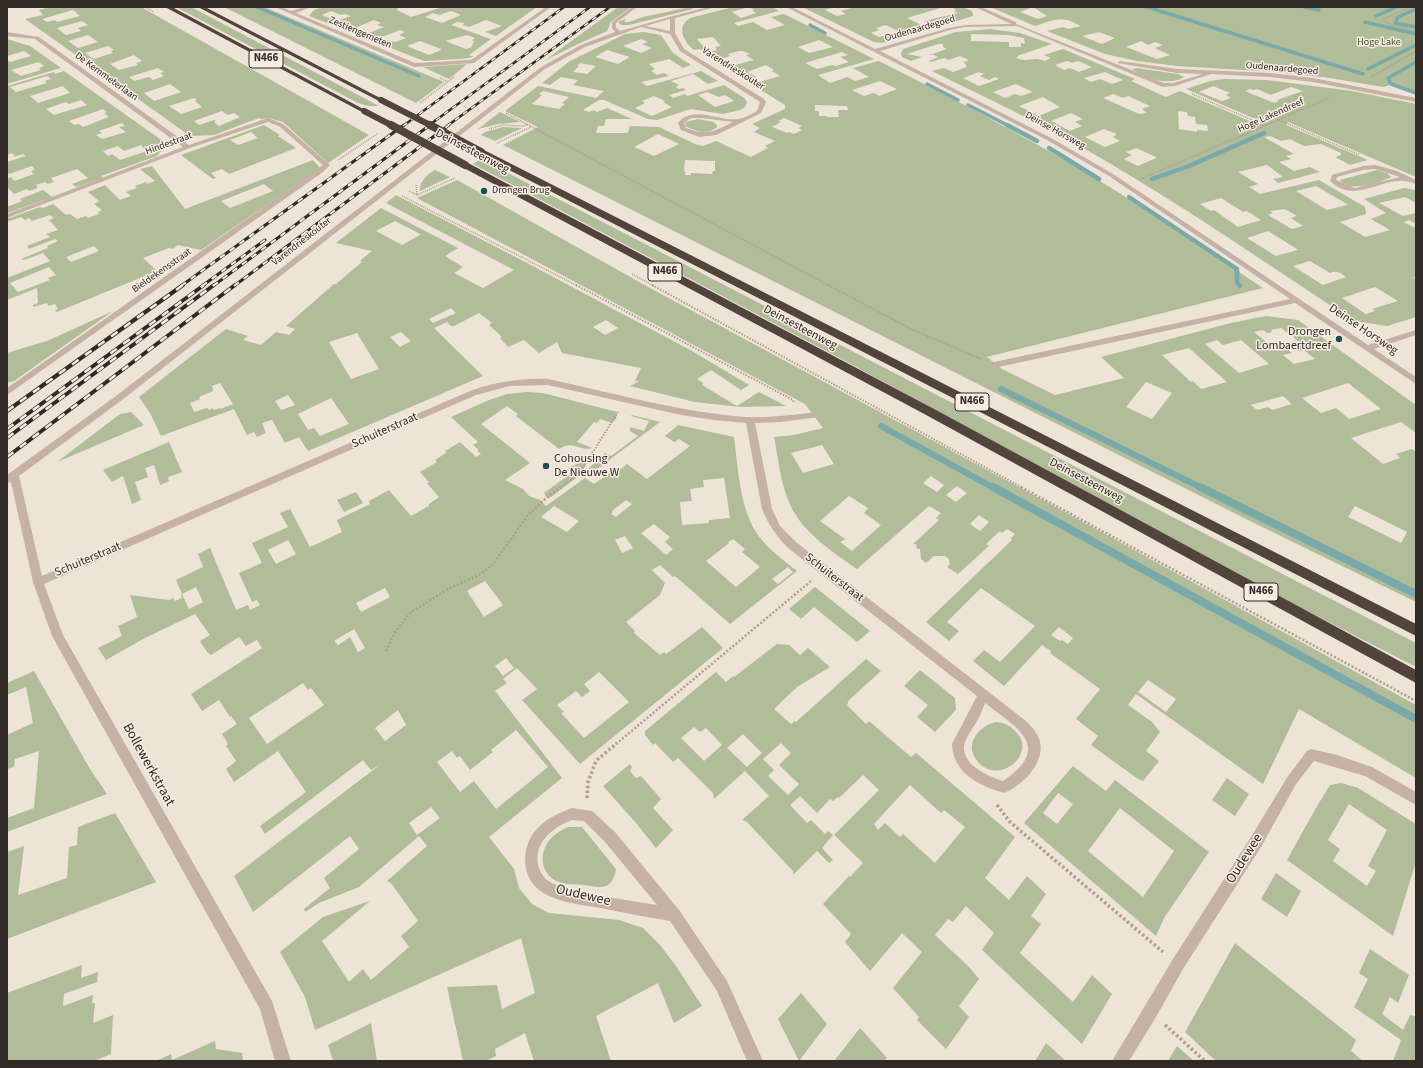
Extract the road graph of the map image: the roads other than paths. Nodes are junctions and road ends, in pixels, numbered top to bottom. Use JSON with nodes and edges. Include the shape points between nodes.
{"nodes":[{"id":1,"x":168,"y":7,"type":"edge"},
{"id":2,"x":200,"y":7,"type":"edge"},
{"id":3,"x":277,"y":7,"type":"edge"},
{"id":4,"x":310,"y":7,"type":"edge"},
{"id":5,"x":549,"y":7,"type":"edge"},
{"id":6,"x":635,"y":7,"type":"edge"},
{"id":7,"x":714,"y":7,"type":"edge"},
{"id":8,"x":788,"y":7,"type":"edge"},
{"id":9,"x":977,"y":7,"type":"edge"},
{"id":10,"x":291,"y":13,"type":"junction"},
{"id":11,"x":673,"y":17,"type":"junction"},
{"id":12,"x":1018,"y":25,"type":"junction"},
{"id":13,"x":639,"y":26,"type":"junction"},
{"id":14,"x":618,"y":32,"type":"junction"},
{"id":15,"x":672,"y":33,"type":"junction"},
{"id":16,"x":7,"y":34,"type":"edge"},
{"id":17,"x":875,"y":51,"type":"junction"},
{"id":18,"x":1102,"y":60,"type":"junction"},
{"id":19,"x":1208,"y":74,"type":"junction"},
{"id":20,"x":1416,"y":100,"type":"edge"},
{"id":21,"x":742,"y":120,"type":"junction"},
{"id":22,"x":188,"y":147,"type":"junction"},
{"id":23,"x":327,"y":165,"type":"joint"},
{"id":24,"x":1409,"y":179,"type":"junction"},
{"id":25,"x":1416,"y":182,"type":"edge"},
{"id":26,"x":7,"y":216,"type":"edge"},
{"id":27,"x":1297,"y":300,"type":"junction"},
{"id":28,"x":1416,"y":332,"type":"edge"},
{"id":29,"x":1368,"y":348,"type":"junction"},
{"id":30,"x":994,"y":365,"type":"road end"},
{"id":31,"x":1416,"y":381,"type":"edge"},
{"id":32,"x":7,"y":392,"type":"edge"},
{"id":33,"x":816,"y":415,"type":"dead end"},
{"id":34,"x":750,"y":420,"type":"junction"},
{"id":35,"x":11,"y":477,"type":"edge"},
{"id":36,"x":38,"y":582,"type":"junction"},
{"id":37,"x":1416,"y":630,"type":"edge"},
{"id":38,"x":1416,"y":677,"type":"edge"},
{"id":39,"x":983,"y":694,"type":"junction"},
{"id":40,"x":1416,"y":799,"type":"edge"},
{"id":41,"x":674,"y":915,"type":"junction"},
{"id":42,"x":283,"y":1061,"type":"edge"},
{"id":43,"x":755,"y":1061,"type":"edge"},
{"id":44,"x":1120,"y":1061,"type":"edge"}],
"edges":[{"from":1,"to":38,"type":"highway","name":"Deinsesteenweg","number":"N466","bridge":true,"via":[[939,417]]},
{"from":2,"to":37,"type":"highway","name":"Deinsesteenweg","number":"N466","bridge":true},
{"from":3,"to":10,"type":"street","name":"Zestiengemeten"},
{"from":4,"to":10,"type":"street"},
{"from":5,"to":10,"type":"street","name":"Zestiengemeten","via":[[472,62],[414,65]]},
{"from":6,"to":14,"type":"street","via":[[614,22],[614,28]]},
{"from":7,"to":11,"type":"street","name":"Varendrieskouter"},
{"from":8,"to":17,"type":"street","name":"Deinse Horsweg"},
{"from":9,"to":12,"type":"street","name":"Oudenaardegoed"},
{"from":11,"to":13,"type":"street","name":"Varendrieskouter"},
{"from":11,"to":15,"type":"street"},
{"from":12,"to":17,"type":"street","name":"Oudenaardegoed","via":[[965,26]]},
{"from":12,"to":18,"type":"street","name":"Oudenaardegoed"},
{"from":13,"to":14,"type":"street","name":"Varendrieskouter"},
{"from":13,"to":15,"type":"street","name":"Varendrieskouter"},
{"from":14,"to":35,"type":"street","name":"Varendrieskouter","via":[[581,46],[557,59],[119,398]]},
{"from":15,"to":21,"type":"street","name":"Varendrieskouter","via":[[682,50],[762,100],[763,106],[759,112]]},
{"from":16,"to":22,"type":"street","name":"De Kemmeterlaan","via":[[37,38]]},
{"from":17,"to":27,"type":"street","name":"Deinse Horsweg","via":[[1049,139],[1126,184]]},
{"from":18,"to":19,"type":"street","name":"Oudenaardegoed"},
{"from":18,"to":19,"type":"street","name":"Oudenaardegoed","via":[[1163,85],[1173,85]]},
{"from":19,"to":20,"type":"street","name":"Oudenaardegoed","via":[[1270,75],[1354,87]]},
{"from":21,"to":21,"type":"street","name":"Varendrieskouter","via":[[727,121],[695,116],[686,118],[681,123],[683,129],[693,134],[704,135],[716,133]]},
{"from":22,"to":23,"type":"street","name":"Hindestraat","via":[[268,120],[281,125]]},
{"from":22,"to":26,"type":"street","name":"Hindestraat"},
{"from":23,"to":32,"type":"street","name":"Bieldekensstraat","via":[[315,176]]},
{"from":24,"to":24,"type":"street","via":[[1380,168],[1369,167],[1334,176],[1333,181],[1355,190],[1397,179]]},
{"from":24,"to":25,"type":"street"},
{"from":27,"to":29,"type":"street","name":"Deinse Horsweg"},
{"from":27,"to":30,"type":"street"},
{"from":28,"to":29,"type":"street"},
{"from":29,"to":31,"type":"street","name":"Deinse Horsweg"},
{"from":33,"to":34,"type":"street","name":"Schuiterstraat"},
{"from":34,"to":36,"type":"street","name":"Schuiterstraat","via":[[707,417],[542,382],[513,382],[493,386]]},
{"from":34,"to":39,"type":"street","name":"Schuiterstraat","via":[[767,509],[779,532],[792,545]]},
{"from":35,"to":36,"type":"street","name":"Bollewerkstraat"},
{"from":36,"to":42,"type":"street","name":"Bollewerkstraat","via":[[58,636],[267,1006]]},
{"from":39,"to":39,"type":"street","name":"Schuiterstraat","via":[[1028,731],[1034,740],[1033,755],[1028,767],[1004,787],[973,774],[958,754],[958,743]]},
{"from":40,"to":44,"type":"street","name":"Oudewee","via":[[1368,771],[1311,755],[1292,780]]},
{"from":41,"to":41,"type":"street","name":"Oudewee","via":[[610,837],[587,815],[572,814],[551,823],[534,843],[532,867],[536,878],[543,885],[562,894]]},
{"from":41,"to":43,"type":"street","via":[[722,986]]}]}
